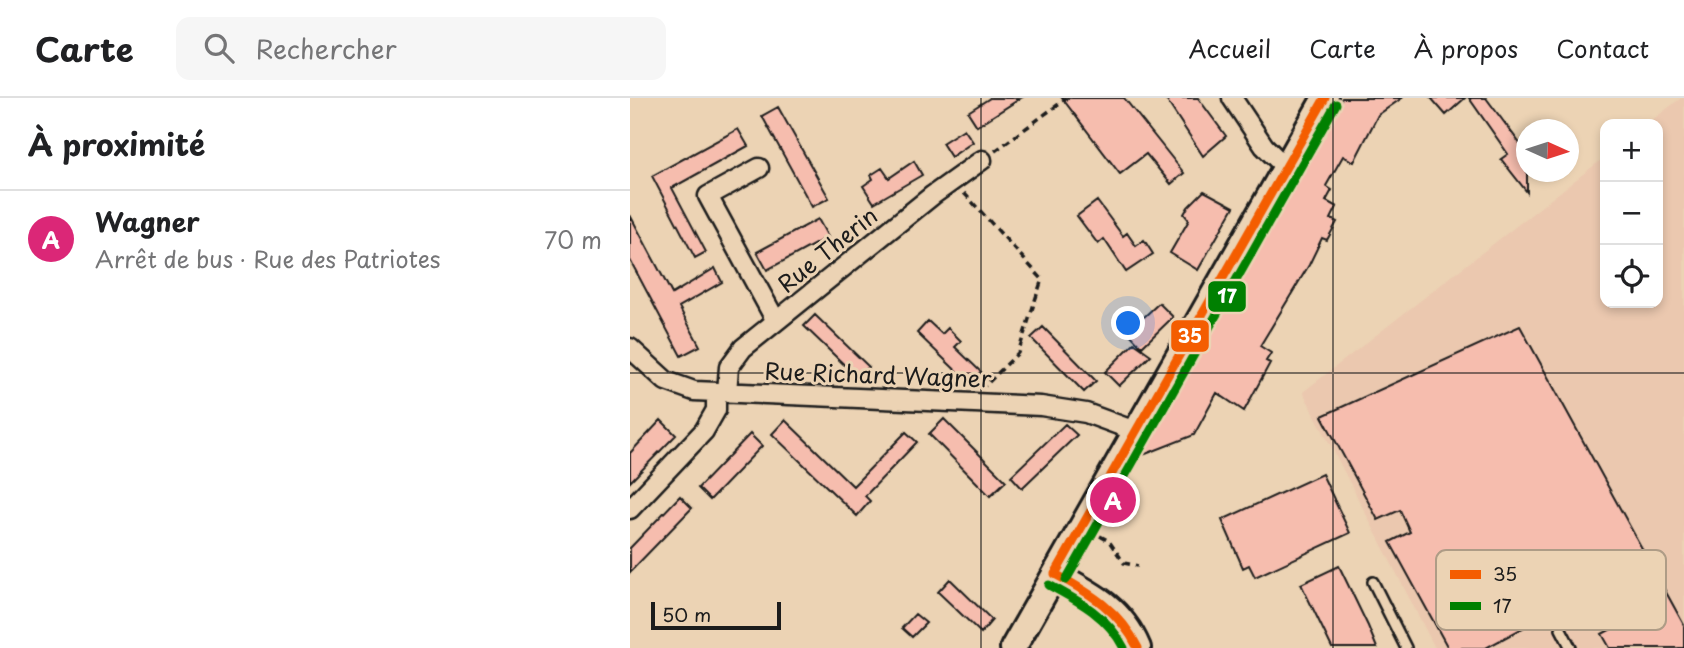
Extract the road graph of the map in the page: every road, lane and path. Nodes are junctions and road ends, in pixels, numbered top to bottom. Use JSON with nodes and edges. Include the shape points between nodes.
{"nodes":[{"id":1,"x":1067,"y":98,"type":"edge"},
{"id":2,"x":1232,"y":98,"type":"edge"},
{"id":3,"x":1325,"y":98,"type":"edge"},
{"id":4,"x":982,"y":160,"type":"joint"},
{"id":5,"x":1285,"y":167,"type":"junction"},
{"id":6,"x":759,"y":168,"type":"dead end"},
{"id":7,"x":953,"y":181,"type":"junction"},
{"id":8,"x":776,"y":321,"type":"junction"},
{"id":9,"x":630,"y":348,"type":"edge"},
{"id":10,"x":722,"y":392,"type":"junction"},
{"id":11,"x":968,"y":402,"type":"junction"},
{"id":12,"x":1135,"y":431,"type":"junction"},
{"id":13,"x":630,"y":509,"type":"edge"},
{"id":14,"x":1083,"y":526,"type":"junction"},
{"id":15,"x":1138,"y":566,"type":"dead end"},
{"id":16,"x":1055,"y":574,"type":"junction"},
{"id":17,"x":1373,"y":582,"type":"dead end"},
{"id":18,"x":1562,"y":630,"type":"edge"},
{"id":19,"x":1013,"y":648,"type":"edge"},
{"id":20,"x":1138,"y":648,"type":"edge"},
{"id":21,"x":1406,"y":648,"type":"edge"},
{"id":22,"x":1571,"y":648,"type":"edge"}],
"edges":[{"from":1,"to":4,"type":"path"},
{"from":2,"to":5,"type":"street","via":[[1264,146]]},
{"from":3,"to":5,"type":"street"},
{"from":4,"to":7,"type":"street","name":"Rue Therin"},
{"from":5,"to":12,"type":"street"},
{"from":6,"to":8,"type":"street","via":[[708,196]]},
{"from":7,"to":8,"type":"street","name":"Rue Therin"},
{"from":7,"to":11,"type":"path","via":[[1042,279],[1018,353]]},
{"from":8,"to":10,"type":"street","name":"Rue Therin","via":[[736,356]]},
{"from":9,"to":10,"type":"street","name":"Rue Richard Wagner","via":[[680,388]]},
{"from":10,"to":11,"type":"street","name":"Rue Richard Wagner"},
{"from":10,"to":13,"type":"street","name":"Rue Therin","via":[[704,431]]},
{"from":11,"to":12,"type":"street","name":"Rue Richard Wagner","via":[[1086,413]]},
{"from":12,"to":14,"type":"street"},
{"from":14,"to":15,"type":"path","via":[[1109,541],[1124,563]]},
{"from":14,"to":16,"type":"street"},
{"from":16,"to":19,"type":"street"},
{"from":16,"to":20,"type":"street","via":[[1112,608],[1128,626]]},
{"from":17,"to":21,"type":"lane"},
{"from":18,"to":22,"type":"lane"}]}
